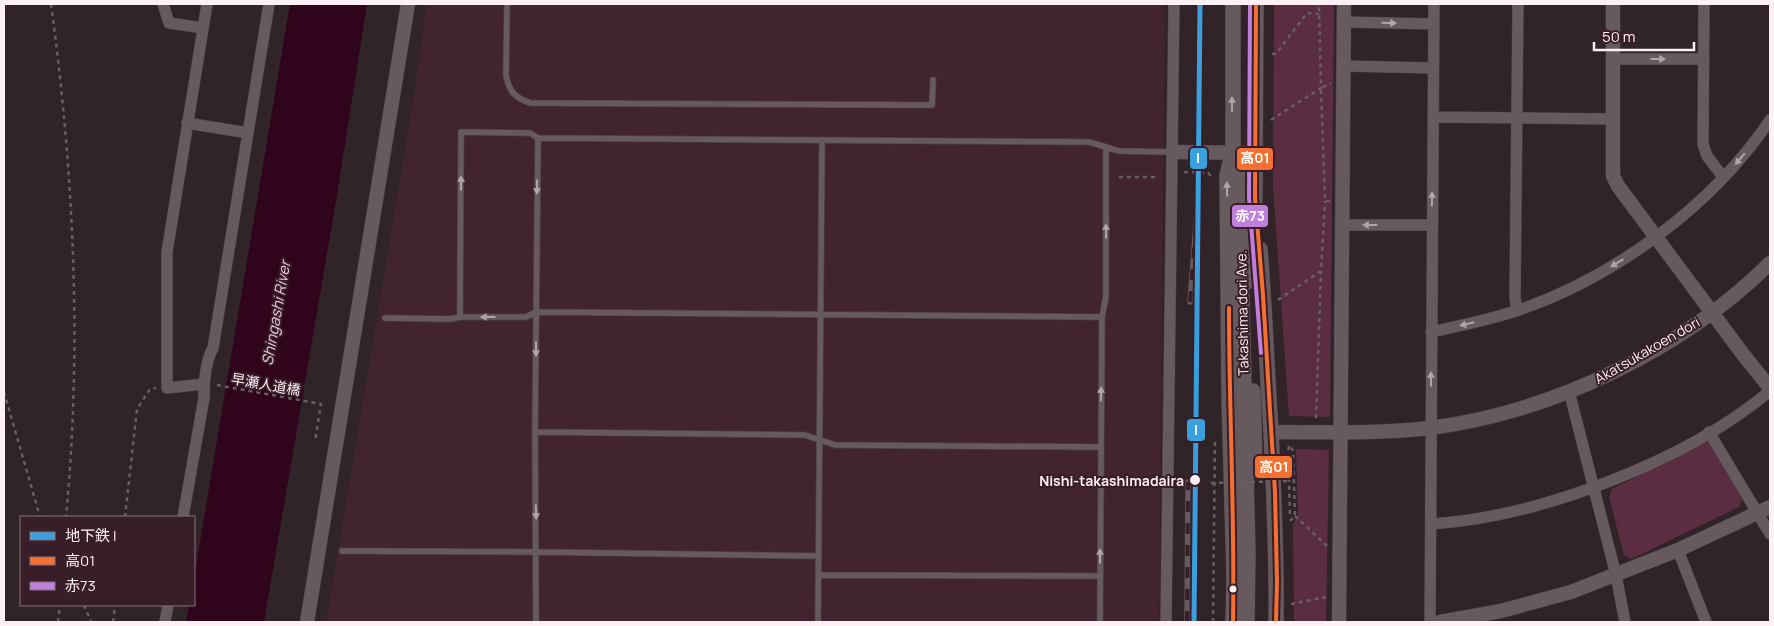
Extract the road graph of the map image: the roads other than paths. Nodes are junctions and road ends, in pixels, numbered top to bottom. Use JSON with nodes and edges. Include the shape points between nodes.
{"nodes":[{"id":1,"x":163,"y":4,"type":"edge"},
{"id":2,"x":207,"y":4,"type":"edge"},
{"id":3,"x":269,"y":4,"type":"edge"},
{"id":4,"x":408,"y":4,"type":"edge"},
{"id":5,"x":507,"y":4,"type":"edge"},
{"id":6,"x":1174,"y":4,"type":"edge"},
{"id":7,"x":1233,"y":4,"type":"edge"},
{"id":8,"x":1256,"y":4,"type":"edge"},
{"id":9,"x":1344,"y":4,"type":"edge"},
{"id":10,"x":1434,"y":4,"type":"edge"},
{"id":11,"x":1518,"y":4,"type":"edge"},
{"id":12,"x":1613,"y":4,"type":"edge"},
{"id":13,"x":1704,"y":4,"type":"edge"},
{"id":14,"x":1344,"y":22,"type":"junction"},
{"id":15,"x":1434,"y":24,"type":"junction"},
{"id":16,"x":203,"y":28,"type":"junction"},
{"id":17,"x":1704,"y":58,"type":"junction"},
{"id":18,"x":1612,"y":59,"type":"junction"},
{"id":19,"x":1344,"y":66,"type":"junction"},
{"id":20,"x":1433,"y":68,"type":"junction"},
{"id":21,"x":932,"y":80,"type":"dead end"},
{"id":22,"x":1433,"y":117,"type":"junction"},
{"id":23,"x":1517,"y":119,"type":"junction"},
{"id":24,"x":1612,"y":119,"type":"junction"},
{"id":25,"x":1770,"y":120,"type":"edge"},
{"id":26,"x":187,"y":123,"type":"junction"},
{"id":27,"x":248,"y":133,"type":"junction"},
{"id":28,"x":538,"y":138,"type":"junction"},
{"id":29,"x":822,"y":140,"type":"junction"},
{"id":30,"x":1106,"y":147,"type":"junction"},
{"id":31,"x":1173,"y":152,"type":"junction"},
{"id":32,"x":1232,"y":153,"type":"junction"},
{"id":33,"x":1255,"y":153,"type":"junction"},
{"id":34,"x":1723,"y":177,"type":"junction"},
{"id":35,"x":1255,"y":197,"type":"junction"},
{"id":36,"x":1343,"y":225,"type":"junction"},
{"id":37,"x":1432,"y":225,"type":"junction"},
{"id":38,"x":1656,"y":238,"type":"junction"},
{"id":39,"x":1770,"y":263,"type":"edge"},
{"id":40,"x":1517,"y":310,"type":"junction"},
{"id":41,"x":536,"y":312,"type":"junction"},
{"id":42,"x":1712,"y":312,"type":"junction"},
{"id":43,"x":820,"y":316,"type":"junction"},
{"id":44,"x":1102,"y":317,"type":"junction"},
{"id":45,"x":385,"y":318,"type":"dead end"},
{"id":46,"x":460,"y":318,"type":"junction"},
{"id":47,"x":1431,"y":332,"type":"junction"},
{"id":48,"x":204,"y":384,"type":"junction"},
{"id":49,"x":1770,"y":390,"type":"edge"},
{"id":50,"x":1569,"y":392,"type":"junction"},
{"id":51,"x":1431,"y":428,"type":"junction"},
{"id":52,"x":535,"y":432,"type":"junction"},
{"id":53,"x":1271,"y":432,"type":"junction"},
{"id":54,"x":1709,"y":432,"type":"junction"},
{"id":55,"x":1340,"y":433,"type":"junction"},
{"id":56,"x":820,"y":440,"type":"junction"},
{"id":57,"x":1101,"y":447,"type":"junction"},
{"id":58,"x":1594,"y":487,"type":"junction"},
{"id":59,"x":1764,"y":510,"type":"edge"},
{"id":60,"x":183,"y":516,"type":"edge"},
{"id":61,"x":1431,"y":524,"type":"junction"},
{"id":62,"x":1770,"y":534,"type":"edge"},
{"id":63,"x":1678,"y":550,"type":"junction"},
{"id":64,"x":342,"y":551,"type":"dead end"},
{"id":65,"x":537,"y":552,"type":"junction"},
{"id":66,"x":1252,"y":554,"type":"junction"},
{"id":67,"x":819,"y":556,"type":"junction"},
{"id":68,"x":819,"y":575,"type":"junction"},
{"id":69,"x":1616,"y":575,"type":"junction"},
{"id":70,"x":1100,"y":576,"type":"junction"},
{"id":71,"x":168,"y":606,"type":"edge"},
{"id":72,"x":165,"y":622,"type":"edge"},
{"id":73,"x":307,"y":622,"type":"edge"},
{"id":74,"x":536,"y":622,"type":"edge"},
{"id":75,"x":818,"y":622,"type":"edge"},
{"id":76,"x":1100,"y":622,"type":"edge"},
{"id":77,"x":1166,"y":622,"type":"edge"},
{"id":78,"x":1233,"y":622,"type":"edge"},
{"id":79,"x":1247,"y":622,"type":"edge"},
{"id":80,"x":1256,"y":622,"type":"edge"},
{"id":81,"x":1276,"y":622,"type":"edge"},
{"id":82,"x":1340,"y":622,"type":"edge"},
{"id":83,"x":1430,"y":622,"type":"edge"},
{"id":84,"x":1440,"y":622,"type":"edge"},
{"id":85,"x":1626,"y":622,"type":"edge"},
{"id":86,"x":1706,"y":622,"type":"edge"}],
"edges":[{"from":1,"to":16,"type":"street","via":[[169,23]]},
{"from":2,"to":16,"type":"street"},
{"from":3,"to":27,"type":"street"},
{"from":4,"to":73,"type":"street"},
{"from":5,"to":21,"type":"lane","via":[[508,85],[512,94],[531,103],[932,105]]},
{"from":6,"to":31,"type":"street"},
{"from":32,"to":7,"type":"main road","name":"Takashima dori Ave.","one_way":true},
{"from":8,"to":33,"type":"main road","name":"Takashima dori Ave."},
{"from":9,"to":14,"type":"street"},
{"from":10,"to":15,"type":"street"},
{"from":11,"to":23,"type":"street"},
{"from":12,"to":18,"type":"street"},
{"from":13,"to":17,"type":"street"},
{"from":14,"to":15,"type":"street","one_way":true},
{"from":14,"to":19,"type":"street"},
{"from":15,"to":20,"type":"street"},
{"from":16,"to":26,"type":"street"},
{"from":18,"to":17,"type":"street","one_way":true},
{"from":17,"to":34,"type":"street","via":[[1703,144],[1707,156]]},
{"from":18,"to":24,"type":"street"},
{"from":19,"to":20,"type":"street"},
{"from":19,"to":36,"type":"street"},
{"from":20,"to":22,"type":"street"},
{"from":22,"to":23,"type":"street"},
{"from":37,"to":22,"type":"street","one_way":true},
{"from":23,"to":24,"type":"street"},
{"from":23,"to":40,"type":"street"},
{"from":24,"to":38,"type":"street","via":[[1612,176]]},
{"from":25,"to":34,"type":"street","one_way":true},
{"from":26,"to":27,"type":"street"},
{"from":26,"to":48,"type":"street","via":[[167,252],[167,388]]},
{"from":27,"to":48,"type":"street","via":[[213,348]]},
{"from":28,"to":29,"type":"lane"},
{"from":28,"to":41,"type":"lane","one_way":true},
{"from":46,"to":28,"type":"lane","one_way":true,"via":[[461,132],[530,133]]},
{"from":29,"to":30,"type":"lane","via":[[1089,142]]},
{"from":29,"to":43,"type":"lane"},
{"from":30,"to":31,"type":"lane","via":[[1119,151]]},
{"from":44,"to":30,"type":"lane","one_way":true,"via":[[1106,296]]},
{"from":31,"to":32,"type":"street"},
{"from":31,"to":77,"type":"street"},
{"from":32,"to":33,"type":"street"},
{"from":32,"to":66,"type":"main road","name":"Takashima dori Ave.","via":[[1239,174]]},
{"from":78,"to":32,"type":"main road","one_way":true,"via":[[1227,182]]},
{"from":33,"to":35,"type":"main road","name":"Takashima dori Ave."},
{"from":34,"to":38,"type":"street"},
{"from":35,"to":53,"type":"main road"},
{"from":35,"to":66,"type":"main road","name":"Takashima dori Ave.","via":[[1249,294],[1255,431]]},
{"from":37,"to":36,"type":"street","one_way":true},
{"from":36,"to":55,"type":"street"},
{"from":37,"to":47,"type":"street"},
{"from":38,"to":40,"type":"street","one_way":true,"via":[[1594,277]]},
{"from":38,"to":42,"type":"street"},
{"from":39,"to":42,"type":"street","name":"Akatsukakoen dori"},
{"from":40,"to":47,"type":"street","one_way":true},
{"from":41,"to":43,"type":"lane"},
{"from":41,"to":46,"type":"lane","one_way":true,"via":[[526,318]]},
{"from":41,"to":52,"type":"lane","one_way":true},
{"from":42,"to":49,"type":"street"},
{"from":42,"to":50,"type":"street","name":"Akatsukakoen dori","via":[[1633,362]]},
{"from":43,"to":44,"type":"lane"},
{"from":43,"to":56,"type":"lane"},
{"from":57,"to":44,"type":"lane","one_way":true},
{"from":45,"to":46,"type":"lane"},
{"from":51,"to":47,"type":"street","one_way":true},
{"from":48,"to":60,"type":"street"},
{"from":49,"to":54,"type":"street"},
{"from":50,"to":51,"type":"street","name":"Akatsukakoen dori","via":[[1501,413]]},
{"from":50,"to":58,"type":"street"},
{"from":51,"to":55,"type":"street","name":"Akatsukakoen dori"},
{"from":51,"to":61,"type":"street"},
{"from":52,"to":56,"type":"lane","via":[[805,435]]},
{"from":52,"to":65,"type":"lane","one_way":true},
{"from":53,"to":55,"type":"street","name":"Akatsukakoen dori"},
{"from":53,"to":81,"type":"main road"},
{"from":54,"to":58,"type":"street","via":[[1664,457]]},
{"from":54,"to":59,"type":"street"},
{"from":55,"to":82,"type":"street"},
{"from":56,"to":57,"type":"lane","via":[[835,445]]},
{"from":56,"to":67,"type":"lane"},
{"from":70,"to":57,"type":"lane","one_way":true},
{"from":58,"to":61,"type":"street","via":[[1520,509]]},
{"from":58,"to":69,"type":"street"},
{"from":59,"to":62,"type":"street"},
{"from":59,"to":63,"type":"street"},
{"from":61,"to":83,"type":"street"},
{"from":63,"to":69,"type":"street"},
{"from":63,"to":86,"type":"street"},
{"from":64,"to":65,"type":"lane"},
{"from":65,"to":67,"type":"lane"},
{"from":65,"to":74,"type":"lane"},
{"from":66,"to":79,"type":"main road","name":"Takashima dori Ave."},
{"from":66,"to":80,"type":"main road","name":"Takashima dori Ave."},
{"from":67,"to":68,"type":"lane"},
{"from":68,"to":70,"type":"lane"},
{"from":68,"to":75,"type":"lane"},
{"from":69,"to":84,"type":"street","via":[[1526,605]]},
{"from":69,"to":85,"type":"street"},
{"from":70,"to":76,"type":"lane"},
{"from":71,"to":72,"type":"street"}]}
